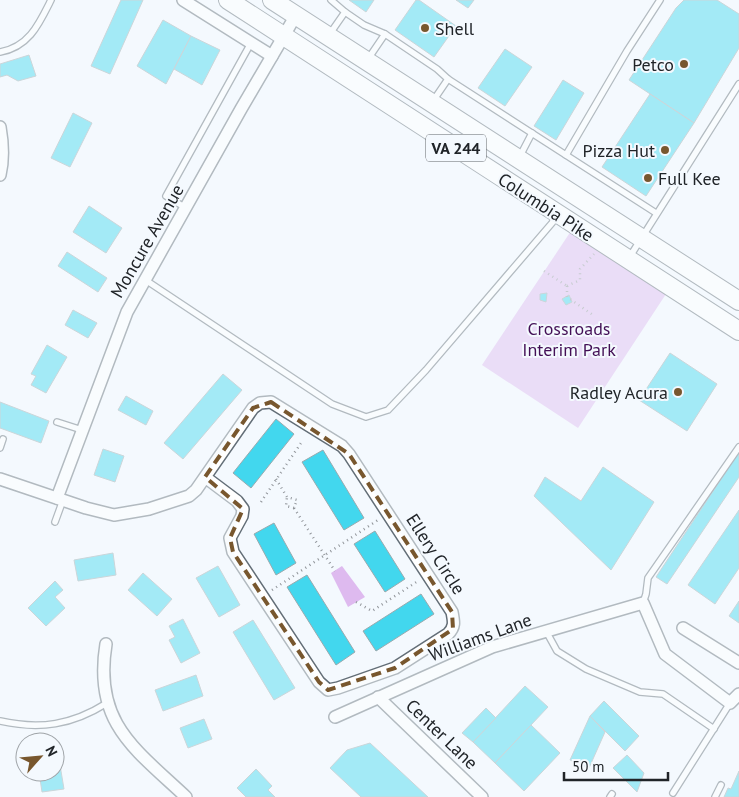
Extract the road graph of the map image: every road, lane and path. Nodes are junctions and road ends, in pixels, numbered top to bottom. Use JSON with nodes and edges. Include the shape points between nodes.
{"nodes":[{"id":1,"x":51,"y":0,"type":"edge"},
{"id":2,"x":183,"y":0,"type":"edge"},
{"id":3,"x":228,"y":0,"type":"edge"},
{"id":4,"x":272,"y":0,"type":"edge"},
{"id":5,"x":331,"y":0,"type":"edge"},
{"id":6,"x":660,"y":0,"type":"edge"},
{"id":7,"x":345,"y":12,"type":"junction"},
{"id":8,"x":296,"y":15,"type":"junction"},
{"id":9,"x":385,"y":34,"type":"junction"},
{"id":10,"x":328,"y":36,"type":"junction"},
{"id":11,"x":284,"y":37,"type":"junction"},
{"id":12,"x":250,"y":43,"type":"junction"},
{"id":13,"x":0,"y":52,"type":"edge"},
{"id":14,"x":272,"y":56,"type":"junction"},
{"id":15,"x":366,"y":61,"type":"junction"},
{"id":16,"x":448,"y":79,"type":"junction"},
{"id":17,"x":739,"y":84,"type":"edge"},
{"id":18,"x":432,"y":103,"type":"junction"},
{"id":19,"x":0,"y":127,"type":"edge"},
{"id":20,"x":532,"y":133,"type":"junction"},
{"id":21,"x":566,"y":155,"type":"junction"},
{"id":22,"x":518,"y":159,"type":"junction"},
{"id":23,"x":0,"y":175,"type":"edge"},
{"id":24,"x":186,"y":208,"type":"junction"},
{"id":25,"x":656,"y":213,"type":"junction"},
{"id":26,"x":557,"y":214,"type":"junction"},
{"id":27,"x":641,"y":238,"type":"junction"},
{"id":28,"x":596,"y":252,"type":"dead end"},
{"id":29,"x":628,"y":260,"type":"junction"},
{"id":30,"x":544,"y":271,"type":"dead end"},
{"id":31,"x":144,"y":279,"type":"junction"},
{"id":32,"x":567,"y":286,"type":"junction"},
{"id":33,"x":739,"y":301,"type":"edge"},
{"id":34,"x":593,"y":315,"type":"dead end"},
{"id":35,"x":739,"y":331,"type":"edge"},
{"id":36,"x":57,"y":422,"type":"dead end"},
{"id":37,"x":82,"y":430,"type":"junction"},
{"id":38,"x":3,"y":439,"type":"dead end"},
{"id":39,"x":300,"y":443,"type":"dead end"},
{"id":40,"x":739,"y":447,"type":"edge"},
{"id":41,"x":0,"y":448,"type":"edge"},
{"id":42,"x":205,"y":477,"type":"junction"},
{"id":43,"x":276,"y":479,"type":"junction"},
{"id":44,"x":0,"y":480,"type":"edge"},
{"id":45,"x":287,"y":497,"type":"junction"},
{"id":46,"x":60,"y":499,"type":"junction"},
{"id":47,"x":261,"y":502,"type":"dead end"},
{"id":48,"x":294,"y":508,"type":"junction"},
{"id":49,"x":379,"y":519,"type":"dead end"},
{"id":50,"x":55,"y":522,"type":"dead end"},
{"id":51,"x":325,"y":555,"type":"junction"},
{"id":52,"x":335,"y":571,"type":"dead end"},
{"id":53,"x":419,"y":580,"type":"dead end"},
{"id":54,"x":270,"y":591,"type":"dead end"},
{"id":55,"x":356,"y":602,"type":"dead end"},
{"id":56,"x":643,"y":603,"type":"junction"},
{"id":57,"x":683,"y":628,"type":"dead end"},
{"id":58,"x":546,"y":631,"type":"junction"},
{"id":59,"x":106,"y":644,"type":"dead end"},
{"id":60,"x":739,"y":663,"type":"edge"},
{"id":61,"x":739,"y":694,"type":"edge"},
{"id":62,"x":378,"y":697,"type":"junction"},
{"id":63,"x":107,"y":703,"type":"junction"},
{"id":64,"x":730,"y":703,"type":"junction"},
{"id":65,"x":335,"y":717,"type":"dead end"},
{"id":66,"x":0,"y":721,"type":"edge"},
{"id":67,"x":714,"y":729,"type":"junction"},
{"id":68,"x":721,"y":785,"type":"dead end"},
{"id":69,"x":673,"y":793,"type":"dead end"},
{"id":70,"x":186,"y":797,"type":"edge"},
{"id":71,"x":482,"y":797,"type":"edge"},
{"id":72,"x":715,"y":797,"type":"edge"}],
"edges":[{"from":1,"to":13,"type":"lane","via":[[25,41],[14,49]]},
{"from":2,"to":12,"type":"street"},
{"from":3,"to":11,"type":"main road","name":"Columbia Pike","number":"VA 244"},
{"from":4,"to":8,"type":"main road","name":"Columbia Pike","number":"VA 244"},
{"from":5,"to":7,"type":"lane"},
{"from":6,"to":21,"type":"lane"},
{"from":7,"to":9,"type":"lane"},
{"from":7,"to":10,"type":"lane"},
{"from":8,"to":10,"type":"main road","name":"Columbia Pike","number":"VA 244"},
{"from":8,"to":11,"type":"street","name":"Moncure Avenue"},
{"from":9,"to":15,"type":"lane"},
{"from":9,"to":16,"type":"lane"},
{"from":10,"to":15,"type":"main road","name":"Columbia Pike","number":"VA 244"},
{"from":11,"to":14,"type":"street","name":"Moncure Avenue"},
{"from":11,"to":26,"type":"main road","name":"Columbia Pike","number":"VA 244"},
{"from":12,"to":14,"type":"street"},
{"from":12,"to":24,"type":"lane","via":[[166,196]]},
{"from":14,"to":24,"type":"street","name":"Moncure Avenue"},
{"from":15,"to":18,"type":"main road","name":"Columbia Pike","number":"VA 244"},
{"from":16,"to":18,"type":"lane"},
{"from":16,"to":20,"type":"lane"},
{"from":17,"to":25,"type":"lane"},
{"from":18,"to":22,"type":"main road","name":"Columbia Pike","number":"VA 244"},
{"from":19,"to":23,"type":"street","via":[[3,143]]},
{"from":20,"to":21,"type":"lane"},
{"from":20,"to":22,"type":"lane"},
{"from":21,"to":25,"type":"lane"},
{"from":22,"to":27,"type":"main road","name":"Columbia Pike","number":"VA 244"},
{"from":24,"to":31,"type":"street","name":"Moncure Avenue"},
{"from":25,"to":27,"type":"lane"},
{"from":26,"to":29,"type":"main road","name":"Columbia Pike","number":"VA 244"},
{"from":26,"to":31,"type":"lane","via":[[426,370],[388,410],[366,417],[332,404]]},
{"from":27,"to":29,"type":"lane"},
{"from":27,"to":33,"type":"main road","name":"Columbia Pike","number":"VA 244"},
{"from":28,"to":32,"type":"path","via":[[580,269],[580,280]]},
{"from":29,"to":35,"type":"main road","name":"Columbia Pike","number":"VA 244"},
{"from":30,"to":32,"type":"path"},
{"from":31,"to":37,"type":"street","name":"Moncure Avenue","via":[[127,312]]},
{"from":32,"to":34,"type":"path","via":[[567,297]]},
{"from":36,"to":37,"type":"lane"},
{"from":37,"to":46,"type":"street","name":"Moncure Avenue"},
{"from":38,"to":41,"type":"lane"},
{"from":39,"to":43,"type":"path"},
{"from":40,"to":56,"type":"lane","via":[[648,578]]},
{"from":42,"to":42,"type":"street","name":"Ellery Circle","via":[[253,408],[260,403],[271,402],[279,406],[350,454],[452,612],[453,629],[395,668],[328,690],[318,682],[232,552],[230,538],[242,516],[242,509],[237,501]]},
{"from":42,"to":46,"type":"street","name":"Ellery Circle","via":[[189,496],[149,509],[114,515]]},
{"from":43,"to":45,"type":"path"},
{"from":43,"to":47,"type":"path"},
{"from":44,"to":46,"type":"street","name":"Ellery Circle"},
{"from":45,"to":48,"type":"path","via":[[286,506]]},
{"from":45,"to":48,"type":"path","via":[[297,500]]},
{"from":46,"to":50,"type":"lane"},
{"from":48,"to":51,"type":"path"},
{"from":49,"to":51,"type":"path"},
{"from":51,"to":52,"type":"path"},
{"from":51,"to":54,"type":"path"},
{"from":53,"to":55,"type":"path","via":[[372,611]]},
{"from":56,"to":58,"type":"street","name":"Williams Lane"},
{"from":56,"to":64,"type":"street","via":[[665,654]]},
{"from":57,"to":60,"type":"street"},
{"from":58,"to":62,"type":"street","name":"Williams Lane","via":[[492,647]]},
{"from":58,"to":67,"type":"lane","via":[[558,651],[586,670],[640,692],[663,694]]},
{"from":59,"to":63,"type":"street","via":[[103,683]]},
{"from":61,"to":64,"type":"street"},
{"from":62,"to":65,"type":"street","name":"Williams Lane"},
{"from":62,"to":71,"type":"street","name":"Center Lane"},
{"from":63,"to":66,"type":"lane","via":[[93,712],[39,726]]},
{"from":63,"to":70,"type":"street","via":[[124,737]]},
{"from":64,"to":67,"type":"lane"},
{"from":67,"to":69,"type":"lane"},
{"from":68,"to":72,"type":"lane"}]}
